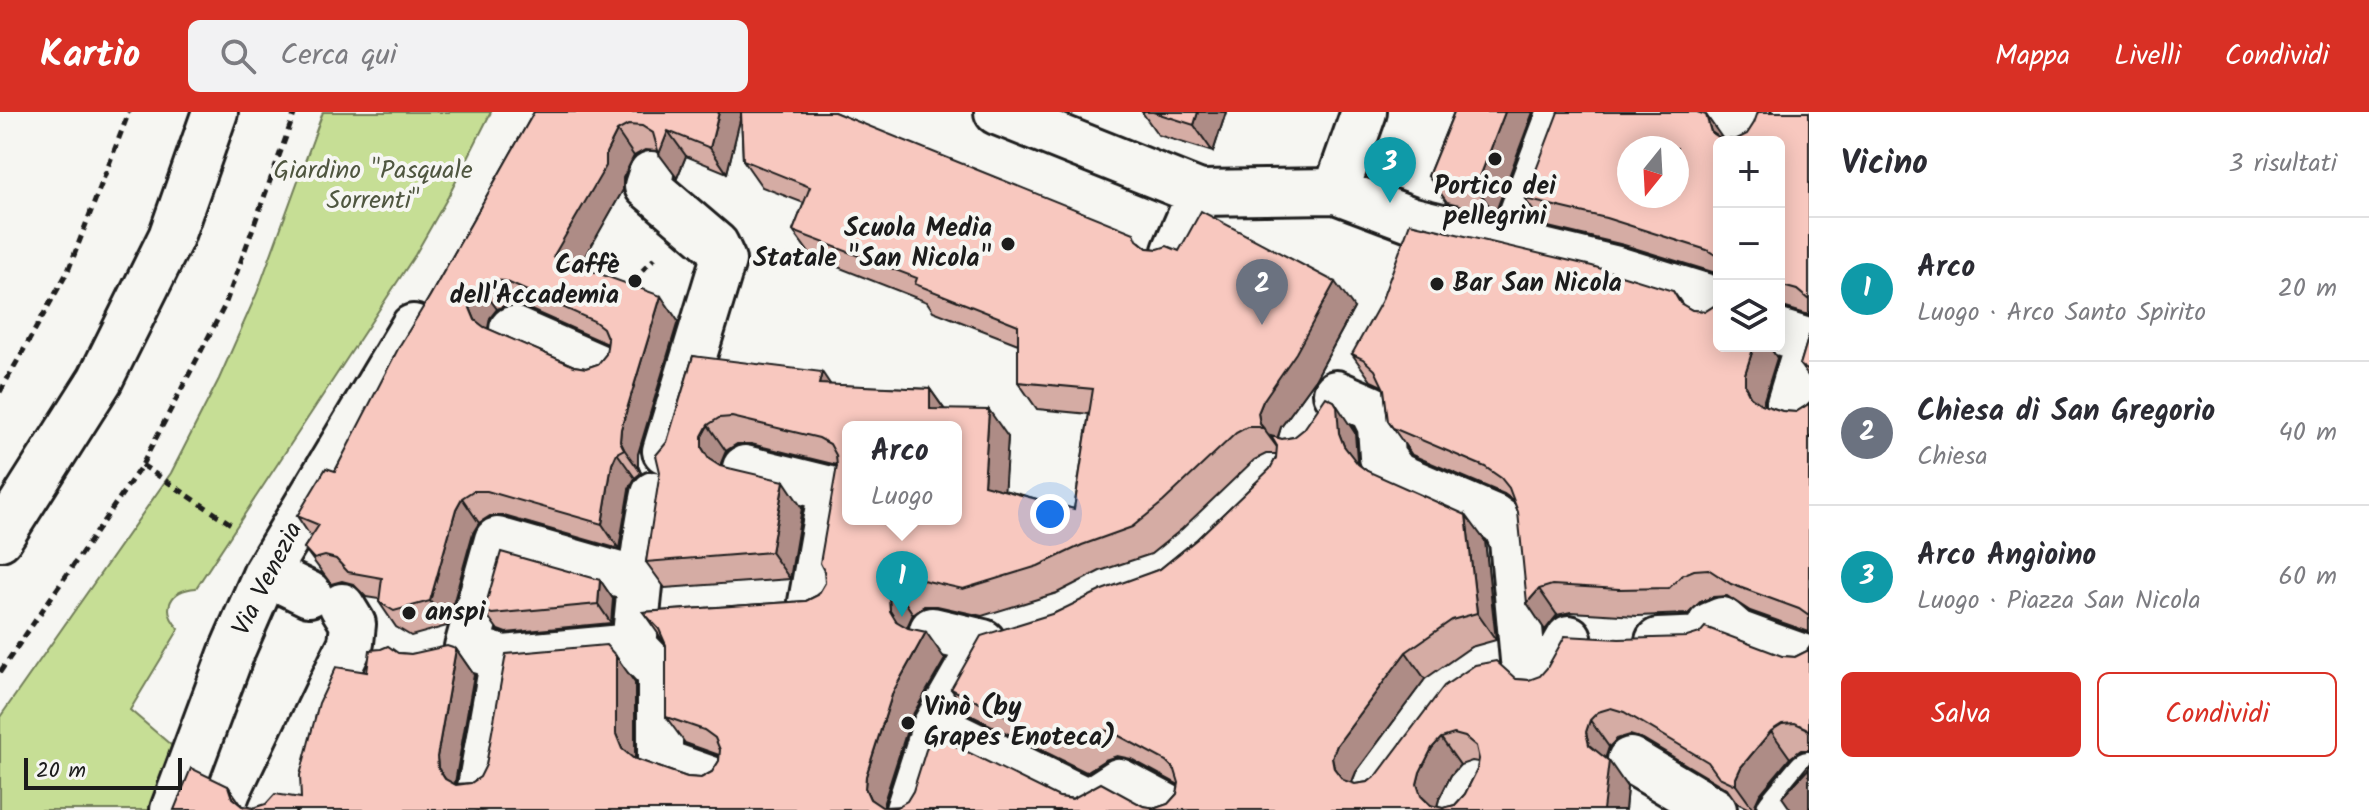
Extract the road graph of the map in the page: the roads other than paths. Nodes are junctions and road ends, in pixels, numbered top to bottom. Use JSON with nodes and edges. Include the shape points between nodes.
{"nodes":[{"id":1,"x":215,"y":112,"type":"edge"},
{"id":2,"x":997,"y":112,"type":"edge"},
{"id":3,"x":1364,"y":112,"type":"edge"},
{"id":4,"x":1560,"y":112,"type":"edge"},
{"id":5,"x":1715,"y":112,"type":"edge"},
{"id":6,"x":1751,"y":136,"type":"edge"},
{"id":7,"x":651,"y":174,"type":"dead end"},
{"id":8,"x":1336,"y":191,"type":"junction"},
{"id":9,"x":1200,"y":193,"type":"junction"},
{"id":10,"x":1413,"y":220,"type":"junction"},
{"id":11,"x":1510,"y":244,"type":"junction"},
{"id":12,"x":1175,"y":251,"type":"edge"},
{"id":13,"x":1397,"y":263,"type":"edge"},
{"id":14,"x":1713,"y":298,"type":"edge"},
{"id":15,"x":430,"y":299,"type":"edge"},
{"id":16,"x":512,"y":329,"type":"dead end"},
{"id":17,"x":1785,"y":334,"type":"edge"},
{"id":18,"x":601,"y":368,"type":"edge"},
{"id":19,"x":1335,"y":392,"type":"dead end"},
{"id":20,"x":1809,"y":414,"type":"edge"},
{"id":21,"x":745,"y":468,"type":"edge"},
{"id":22,"x":0,"y":538,"type":"edge"},
{"id":23,"x":266,"y":573,"type":"junction"},
{"id":24,"x":803,"y":604,"type":"edge"},
{"id":25,"x":648,"y":613,"type":"junction"},
{"id":26,"x":334,"y":615,"type":"junction"},
{"id":27,"x":1025,"y":629,"type":"edge"},
{"id":28,"x":932,"y":630,"type":"dead end"},
{"id":29,"x":983,"y":642,"type":"junction"},
{"id":30,"x":447,"y":653,"type":"junction"},
{"id":31,"x":1809,"y":659,"type":"edge"},
{"id":32,"x":935,"y":726,"type":"junction"},
{"id":33,"x":1630,"y":760,"type":"dead end"},
{"id":34,"x":1809,"y":774,"type":"edge"},
{"id":35,"x":714,"y":780,"type":"edge"},
{"id":36,"x":480,"y":787,"type":"edge"},
{"id":37,"x":226,"y":796,"type":"edge"},
{"id":38,"x":1088,"y":806,"type":"edge"},
{"id":39,"x":908,"y":810,"type":"edge"},
{"id":40,"x":1173,"y":810,"type":"edge"},
{"id":41,"x":1714,"y":810,"type":"edge"},
{"id":42,"x":1779,"y":810,"type":"edge"}],
"edges":[{"from":1,"to":22,"type":"street","via":[[171,237],[100,380]]},
{"from":2,"to":9,"type":"street"},
{"from":3,"to":8,"type":"street"},
{"from":4,"to":11,"type":"street"},
{"from":5,"to":6,"type":"street","via":[[1754,126]]},
{"from":7,"to":25,"type":"street","via":[[647,186],[716,245],[723,260],[675,400],[658,478]]},
{"from":8,"to":9,"type":"street"},
{"from":8,"to":10,"type":"street"},
{"from":9,"to":12,"type":"street"},
{"from":10,"to":11,"type":"street"},
{"from":10,"to":13,"type":"street"},
{"from":11,"to":14,"type":"street"},
{"from":15,"to":23,"type":"street","name":"Via Venezia"},
{"from":16,"to":18,"type":"street"},
{"from":17,"to":20,"type":"street","via":[[1808,341],[1788,407]]},
{"from":19,"to":31,"type":"street","via":[[1371,408],[1380,426],[1382,457],[1396,475],[1505,525],[1512,541],[1530,679],[1570,637],[1705,639],[1710,625],[1722,620],[1737,633]]},
{"from":21,"to":24,"type":"street","via":[[831,489]]},
{"from":23,"to":26,"type":"street"},
{"from":23,"to":37,"type":"street","name":"Via Venezia","via":[[233,649]]},
{"from":25,"to":30,"type":"street"},
{"from":25,"to":30,"type":"street","via":[[497,540]]},
{"from":25,"to":35,"type":"street","via":[[660,673],[660,761]]},
{"from":26,"to":30,"type":"street"},
{"from":26,"to":37,"type":"street"},
{"from":27,"to":29,"type":"street"},
{"from":28,"to":29,"type":"street"},
{"from":29,"to":32,"type":"street"},
{"from":30,"to":36,"type":"street"},
{"from":32,"to":38,"type":"street"},
{"from":32,"to":39,"type":"street"},
{"from":33,"to":41,"type":"street"},
{"from":34,"to":42,"type":"street"},
{"from":38,"to":40,"type":"street","via":[[1119,781]]}]}
